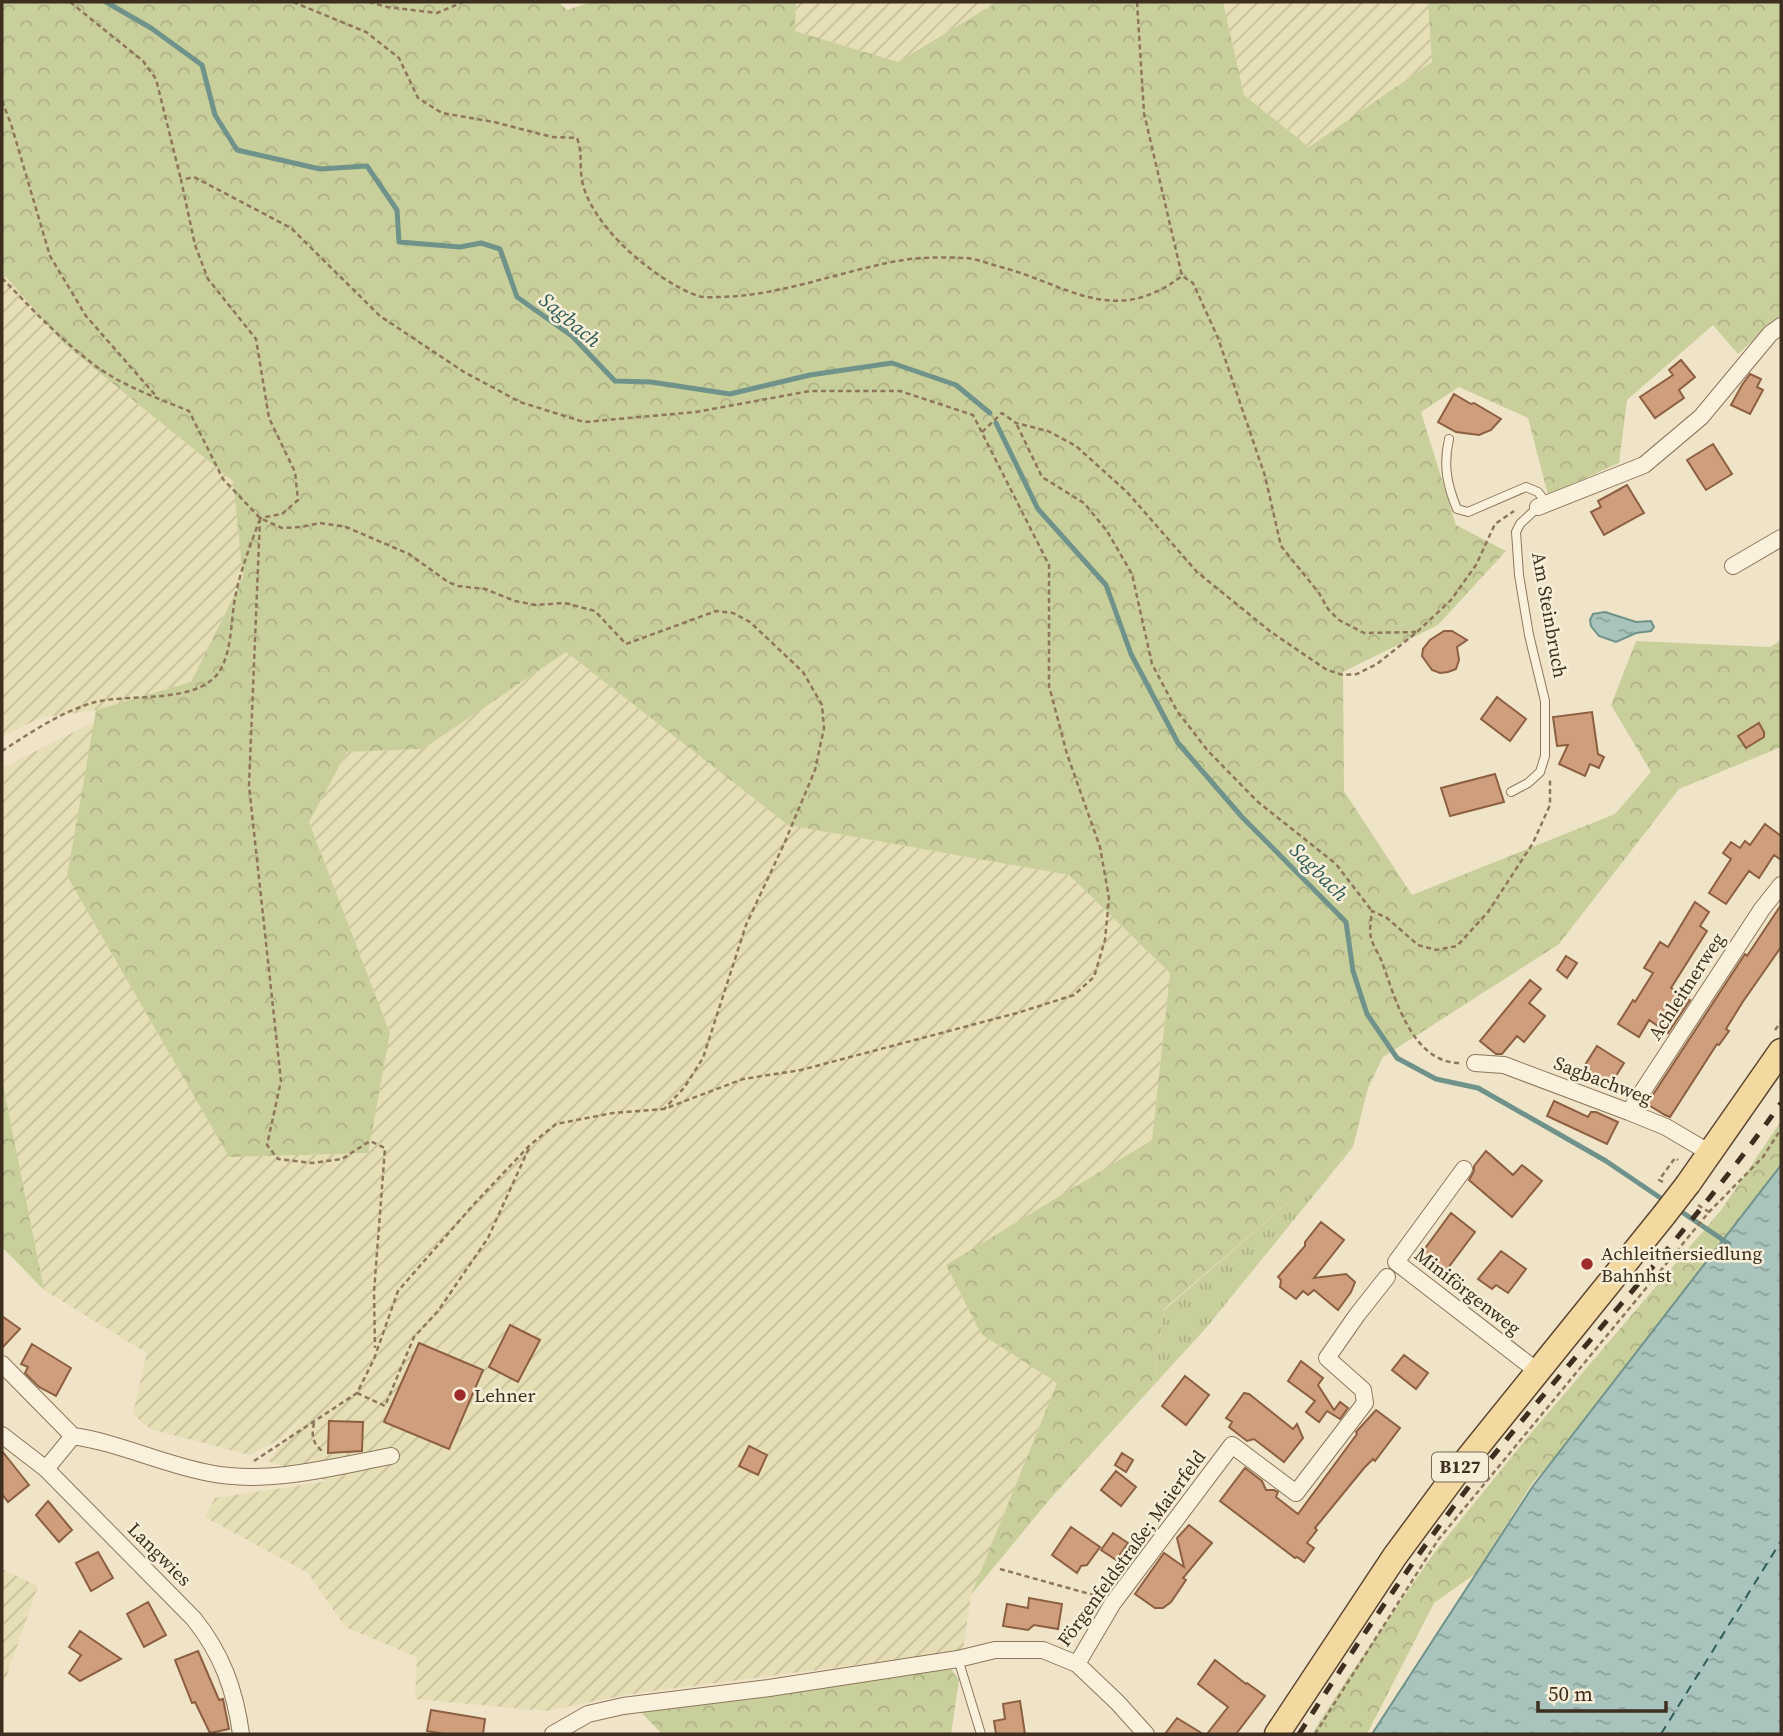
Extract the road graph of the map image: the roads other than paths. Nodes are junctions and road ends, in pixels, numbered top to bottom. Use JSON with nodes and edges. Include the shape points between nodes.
{"nodes":[{"id":1,"x":1781,"y":326,"type":"edge"},
{"id":2,"x":1449,"y":439,"type":"dead end"},
{"id":3,"x":1542,"y":505,"type":"junction"},
{"id":4,"x":1781,"y":538,"type":"edge"},
{"id":5,"x":1733,"y":566,"type":"dead end"},
{"id":6,"x":1511,"y":792,"type":"dead end"},
{"id":7,"x":1781,"y":885,"type":"edge"},
{"id":8,"x":1781,"y":1051,"type":"edge"},
{"id":9,"x":1475,"y":1063,"type":"road end"},
{"id":10,"x":1629,"y":1112,"type":"junction"},
{"id":11,"x":1710,"y":1153,"type":"junction"},
{"id":12,"x":1464,"y":1170,"type":"dead end"},
{"id":13,"x":1387,"y":1277,"type":"dead end"},
{"id":14,"x":2,"y":1364,"type":"edge"},
{"id":15,"x":1537,"y":1371,"type":"junction"},
{"id":16,"x":2,"y":1435,"type":"edge"},
{"id":17,"x":73,"y":1436,"type":"junction"},
{"id":18,"x":391,"y":1456,"type":"dead end"},
{"id":19,"x":46,"y":1469,"type":"junction"},
{"id":20,"x":957,"y":1659,"type":"junction"},
{"id":21,"x":1077,"y":1664,"type":"junction"},
{"id":22,"x":241,"y":1734,"type":"edge"},
{"id":23,"x":554,"y":1734,"type":"edge"},
{"id":24,"x":981,"y":1734,"type":"edge"},
{"id":25,"x":1146,"y":1734,"type":"edge"},
{"id":26,"x":1278,"y":1734,"type":"edge"}],
"edges":[{"from":1,"to":3,"type":"street","name":"Am Steinbruch","via":[[1701,417],[1644,465]]},
{"from":2,"to":3,"type":"lane","via":[[1444,459],[1457,509],[1468,512],[1526,487],[1538,492]]},
{"from":3,"to":6,"type":"lane","name":"Am Steinbruch","via":[[1516,533],[1529,635],[1545,701],[1545,756],[1540,772]]},
{"from":4,"to":5,"type":"street"},
{"from":7,"to":10,"type":"street","name":"Achleitnerweg"},
{"from":8,"to":11,"type":"main road","number":"B127"},
{"from":9,"to":10,"type":"street","name":"Sagbachweg","via":[[1504,1065]]},
{"from":10,"to":11,"type":"street","name":"Sagbachweg"},
{"from":11,"to":15,"type":"main road","number":"B127","bridge":true},
{"from":12,"to":15,"type":"street","name":"Miniförgenweg","via":[[1396,1262]]},
{"from":13,"to":21,"type":"street","name":"Förgenfeldstraße; Maierfeld","via":[[1327,1358],[1363,1390],[1365,1404],[1296,1493],[1232,1445],[1113,1604]]},
{"from":14,"to":17,"type":"street"},
{"from":15,"to":26,"type":"main road","number":"B127","via":[[1395,1556]]},
{"from":16,"to":19,"type":"street","name":"Langwies"},
{"from":17,"to":18,"type":"street","via":[[231,1476],[278,1475]]},
{"from":17,"to":19,"type":"street"},
{"from":19,"to":22,"type":"street","name":"Langwies","via":[[209,1637],[228,1675]]},
{"from":20,"to":21,"type":"street","name":"Förgenfeldstraße; Maierfeld","via":[[1023,1648],[1044,1650]]},
{"from":20,"to":23,"type":"street","name":"Förgenfeldstraße; Maierfeld","via":[[623,1706],[588,1714]]},
{"from":20,"to":24,"type":"lane"},
{"from":21,"to":25,"type":"street"}]}
